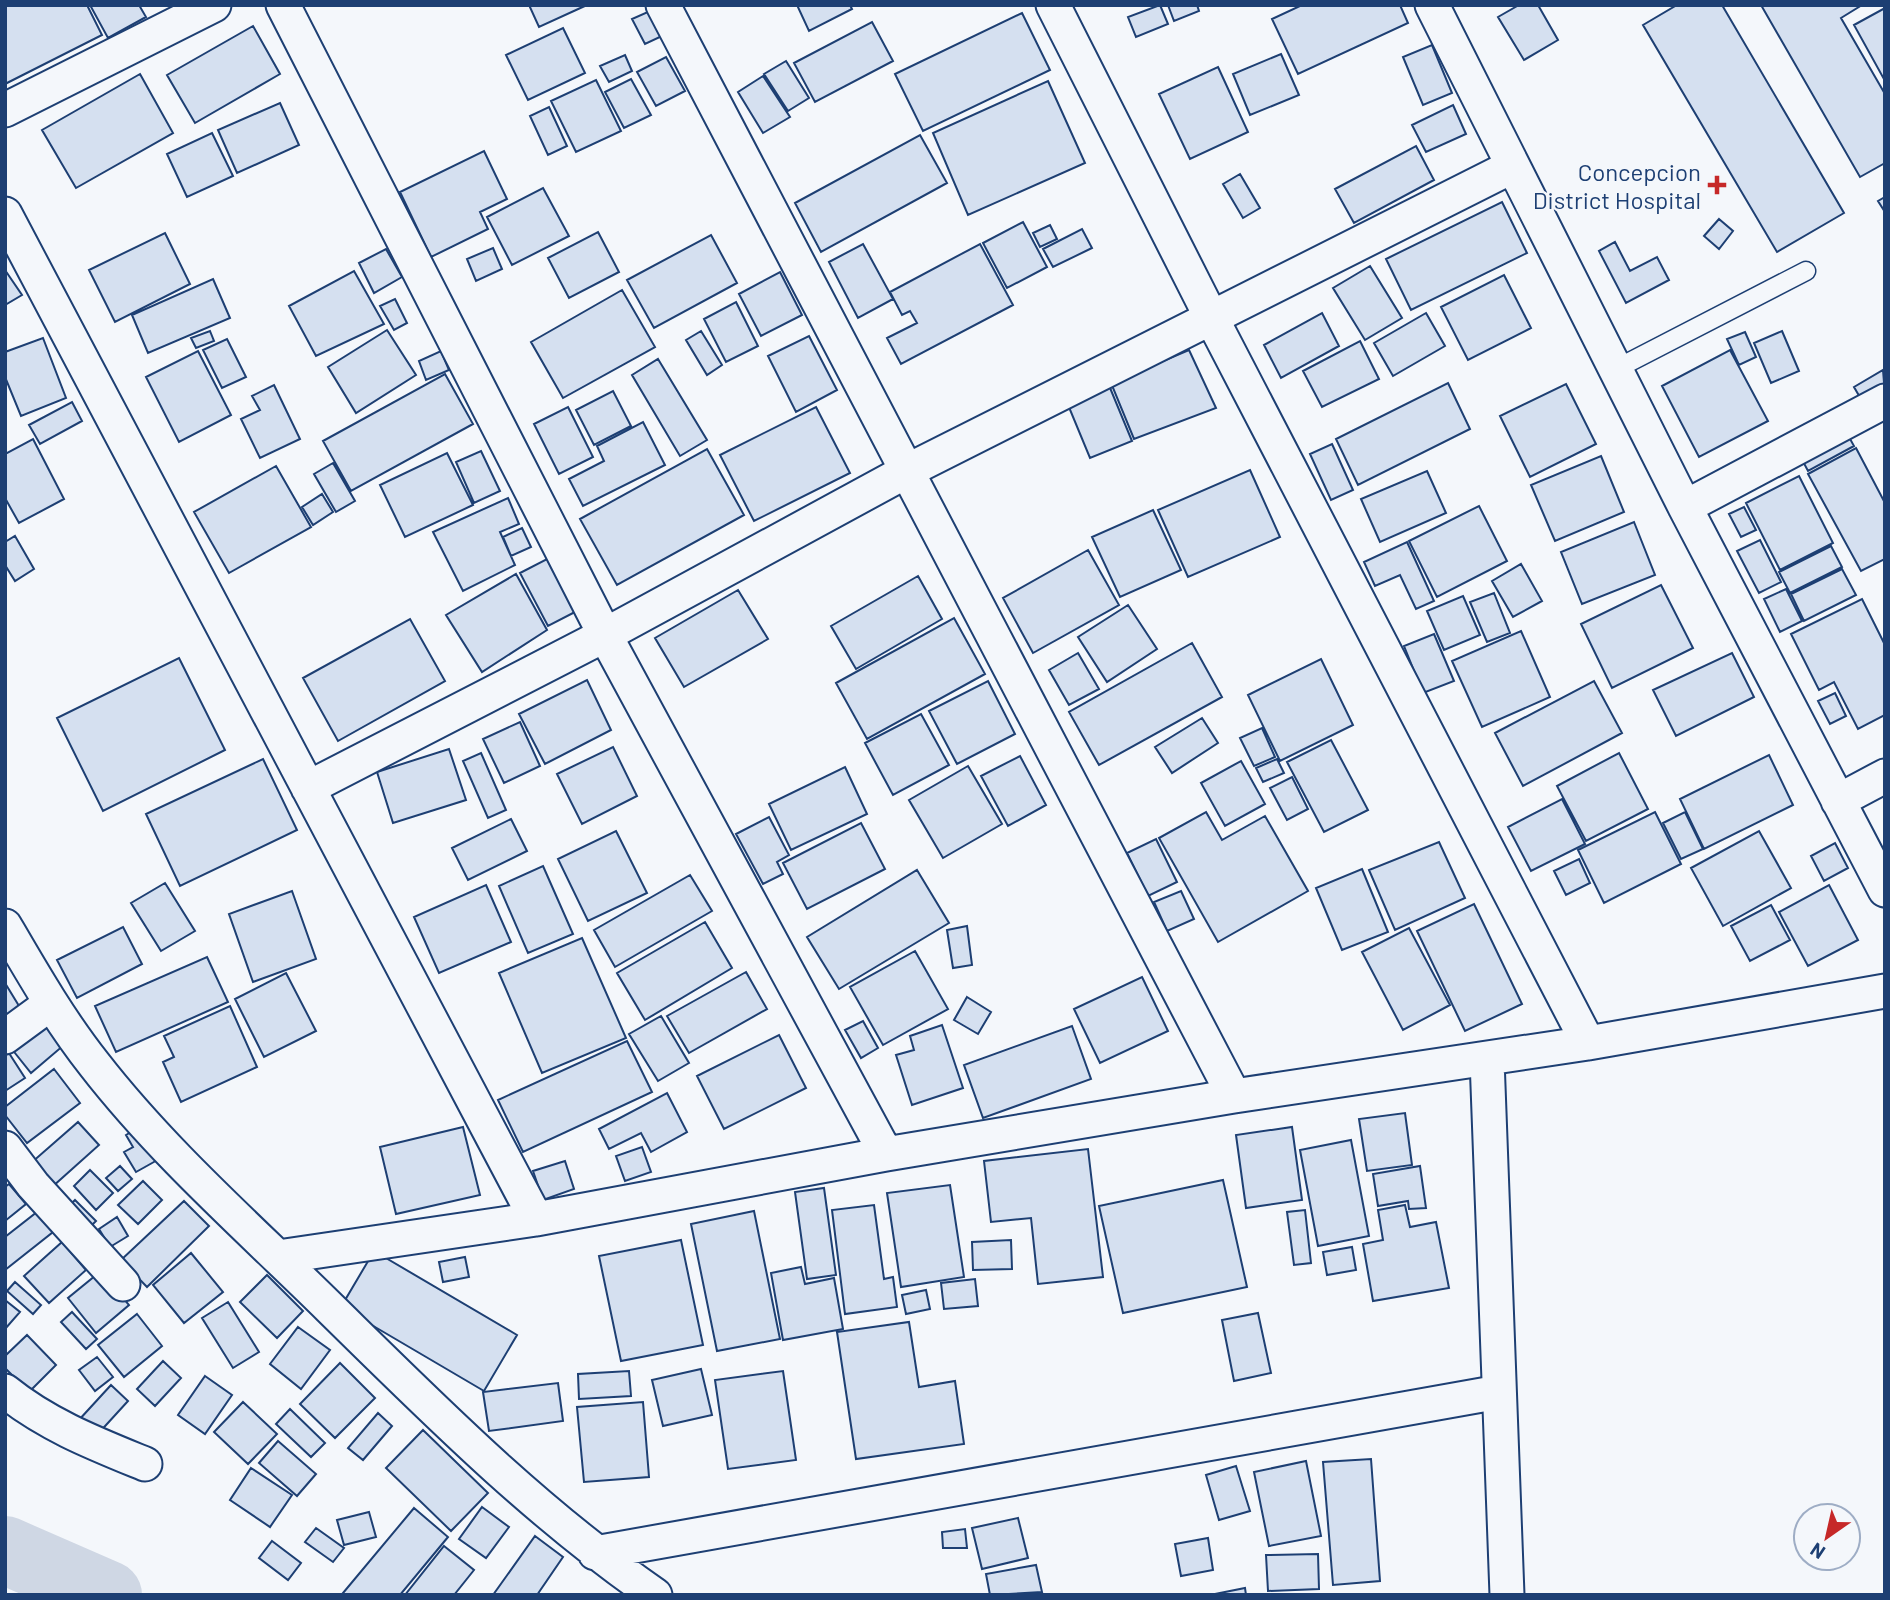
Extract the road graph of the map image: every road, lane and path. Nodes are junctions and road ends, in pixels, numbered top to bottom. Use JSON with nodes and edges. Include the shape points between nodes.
{"nodes":[{"id":1,"x":214,"y":5,"type":"edge"},
{"id":2,"x":284,"y":5,"type":"edge"},
{"id":3,"x":663,"y":5,"type":"edge"},
{"id":4,"x":1053,"y":5,"type":"edge"},
{"id":5,"x":1432,"y":5,"type":"edge"},
{"id":6,"x":5,"y":110,"type":"edge"},
{"id":7,"x":1513,"y":166,"type":"junction"},
{"id":8,"x":5,"y":214,"type":"edge"},
{"id":9,"x":1806,"y":271,"type":"dead end"},
{"id":10,"x":1212,"y":319,"type":"junction"},
{"id":11,"x":1616,"y":369,"type":"junction"},
{"id":12,"x":1885,"y":401,"type":"edge"},
{"id":13,"x":905,"y":472,"type":"junction"},
{"id":14,"x":1685,"y":507,"type":"junction"},
{"id":15,"x":606,"y":635,"type":"junction"},
{"id":16,"x":1885,"y":776,"type":"edge"},
{"id":17,"x":308,"y":788,"type":"junction"},
{"id":18,"x":1838,"y":801,"type":"junction"},
{"id":19,"x":1885,"y":890,"type":"edge"},
{"id":20,"x":5,"y":926,"type":"edge"},
{"id":21,"x":1885,"y":991,"type":"edge"},
{"id":22,"x":50,"y":1004,"type":"junction"},
{"id":23,"x":5,"y":1037,"type":"edge"},
{"id":24,"x":1588,"y":1043,"type":"junction"},
{"id":25,"x":1488,"y":1059,"type":"junction"},
{"id":26,"x":1234,"y":1096,"type":"junction"},
{"id":27,"x":5,"y":1148,"type":"edge"},
{"id":28,"x":886,"y":1154,"type":"junction"},
{"id":29,"x":536,"y":1219,"type":"junction"},
{"id":30,"x":278,"y":1257,"type":"junction"},
{"id":31,"x":123,"y":1284,"type":"dead end"},
{"id":32,"x":5,"y":1391,"type":"edge"},
{"id":33,"x":1499,"y":1392,"type":"junction"},
{"id":34,"x":145,"y":1464,"type":"dead end"},
{"id":35,"x":595,"y":1553,"type":"junction"},
{"id":36,"x":655,"y":1595,"type":"edge"},
{"id":37,"x":1507,"y":1595,"type":"edge"}],
"edges":[{"from":1,"to":6,"type":"street"},
{"from":2,"to":15,"type":"street"},
{"from":3,"to":13,"type":"street"},
{"from":4,"to":10,"type":"street"},
{"from":5,"to":7,"type":"street"},
{"from":7,"to":10,"type":"street"},
{"from":7,"to":11,"type":"street"},
{"from":8,"to":17,"type":"street"},
{"from":9,"to":11,"type":"lane"},
{"from":10,"to":13,"type":"street"},
{"from":10,"to":24,"type":"street"},
{"from":11,"to":14,"type":"street"},
{"from":12,"to":14,"type":"street"},
{"from":13,"to":15,"type":"street"},
{"from":13,"to":26,"type":"street"},
{"from":14,"to":18,"type":"street"},
{"from":15,"to":17,"type":"street"},
{"from":15,"to":28,"type":"street"},
{"from":16,"to":18,"type":"street"},
{"from":17,"to":29,"type":"street"},
{"from":18,"to":19,"type":"street"},
{"from":20,"to":22,"type":"street"},
{"from":21,"to":24,"type":"street"},
{"from":22,"to":23,"type":"street"},
{"from":22,"to":30,"type":"street","via":[[94,1065],[157,1137]]},
{"from":24,"to":25,"type":"street"},
{"from":25,"to":26,"type":"street"},
{"from":25,"to":33,"type":"street"},
{"from":26,"to":28,"type":"street"},
{"from":27,"to":31,"type":"street"},
{"from":28,"to":29,"type":"street"},
{"from":29,"to":30,"type":"street"},
{"from":30,"to":35,"type":"street","via":[[483,1458]]},
{"from":32,"to":34,"type":"street","via":[[41,1417]]},
{"from":33,"to":35,"type":"street"},
{"from":33,"to":37,"type":"street"},
{"from":35,"to":36,"type":"street"}]}
